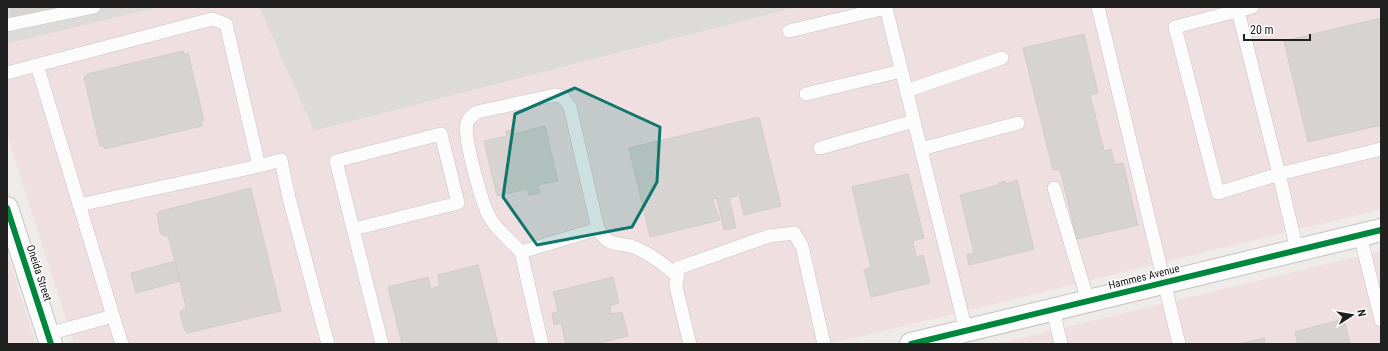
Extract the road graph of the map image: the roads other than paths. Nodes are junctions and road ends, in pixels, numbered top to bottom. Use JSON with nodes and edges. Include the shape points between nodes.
{"nodes":[{"id":1,"x":94,"y":7,"type":"edge"},
{"id":2,"x":888,"y":7,"type":"edge"},
{"id":3,"x":1098,"y":7,"type":"edge"},
{"id":4,"x":1252,"y":7,"type":"edge"},
{"id":5,"x":1238,"y":11,"type":"junction"},
{"id":6,"x":7,"y":25,"type":"edge"},
{"id":7,"x":789,"y":31,"type":"dead end"},
{"id":8,"x":1002,"y":58,"type":"dead end"},
{"id":9,"x":37,"y":65,"type":"junction"},
{"id":10,"x":902,"y":71,"type":"junction"},
{"id":11,"x":7,"y":73,"type":"edge"},
{"id":12,"x":906,"y":91,"type":"junction"},
{"id":13,"x":806,"y":94,"type":"dead end"},
{"id":14,"x":914,"y":121,"type":"junction"},
{"id":15,"x":1018,"y":123,"type":"dead end"},
{"id":16,"x":820,"y":148,"type":"dead end"},
{"id":17,"x":921,"y":149,"type":"junction"},
{"id":18,"x":1381,"y":149,"type":"edge"},
{"id":19,"x":259,"y":166,"type":"junction"},
{"id":20,"x":1279,"y":174,"type":"junction"},
{"id":21,"x":1054,"y":188,"type":"dead end"},
{"id":22,"x":79,"y":205,"type":"junction"},
{"id":23,"x":8,"y":215,"type":"edge"},
{"id":24,"x":354,"y":229,"type":"junction"},
{"id":25,"x":598,"y":229,"type":"junction"},
{"id":26,"x":1381,"y":230,"type":"edge"},
{"id":27,"x":1360,"y":235,"type":"junction"},
{"id":28,"x":1298,"y":250,"type":"junction"},
{"id":29,"x":521,"y":252,"type":"junction"},
{"id":30,"x":678,"y":276,"type":"junction"},
{"id":31,"x":1165,"y":282,"type":"junction"},
{"id":32,"x":1088,"y":301,"type":"junction"},
{"id":33,"x":1053,"y":310,"type":"junction"},
{"id":34,"x":113,"y":316,"type":"junction"},
{"id":35,"x":1381,"y":320,"type":"edge"},
{"id":36,"x":966,"y":331,"type":"junction"},
{"id":37,"x":49,"y":339,"type":"edge"},
{"id":38,"x":122,"y":344,"type":"edge"},
{"id":39,"x":328,"y":344,"type":"edge"},
{"id":40,"x":382,"y":344,"type":"edge"},
{"id":41,"x":542,"y":344,"type":"edge"},
{"id":42,"x":690,"y":344,"type":"edge"},
{"id":43,"x":824,"y":344,"type":"edge"},
{"id":44,"x":911,"y":344,"type":"edge"},
{"id":45,"x":1061,"y":344,"type":"edge"},
{"id":46,"x":1179,"y":344,"type":"edge"}],
"edges":[{"from":1,"to":6,"type":"lane"},
{"from":2,"to":7,"type":"lane"},
{"from":2,"to":10,"type":"lane"},
{"from":3,"to":31,"type":"lane"},
{"from":4,"to":5,"type":"lane"},
{"from":5,"to":20,"type":"lane"},
{"from":5,"to":20,"type":"lane","via":[[1175,26],[1218,193]]},
{"from":8,"to":12,"type":"lane"},
{"from":9,"to":11,"type":"lane"},
{"from":9,"to":19,"type":"lane","via":[[212,19],[226,24]]},
{"from":9,"to":22,"type":"lane"},
{"from":10,"to":12,"type":"lane"},
{"from":10,"to":13,"type":"lane"},
{"from":12,"to":14,"type":"lane"},
{"from":14,"to":16,"type":"lane"},
{"from":14,"to":17,"type":"lane"},
{"from":15,"to":17,"type":"lane"},
{"from":17,"to":36,"type":"lane"},
{"from":18,"to":20,"type":"lane"},
{"from":19,"to":22,"type":"lane"},
{"from":19,"to":39,"type":"lane","via":[[281,160]]},
{"from":20,"to":28,"type":"lane"},
{"from":21,"to":32,"type":"lane"},
{"from":22,"to":34,"type":"lane"},
{"from":23,"to":37,"type":"street","name":"Oneida Street"},
{"from":24,"to":24,"type":"lane","via":[[336,161],[441,134],[458,203]]},
{"from":24,"to":40,"type":"lane"},
{"from":25,"to":29,"type":"lane"},
{"from":25,"to":29,"type":"lane","via":[[570,107],[562,96],[545,96],[477,112],[467,123],[467,130],[481,198],[491,220]]},
{"from":25,"to":30,"type":"lane","via":[[608,242],[637,248]]},
{"from":26,"to":27,"type":"street","name":"Hammes Avenue"},
{"from":27,"to":28,"type":"street","name":"Hammes Avenue"},
{"from":27,"to":35,"type":"lane"},
{"from":28,"to":31,"type":"street","name":"Hammes Avenue"},
{"from":29,"to":41,"type":"lane"},
{"from":30,"to":42,"type":"lane","via":[[676,287]]},
{"from":30,"to":43,"type":"lane","via":[[678,268],[769,236],[794,233],[802,246]]},
{"from":31,"to":32,"type":"street","name":"Hammes Avenue"},
{"from":31,"to":46,"type":"lane"},
{"from":32,"to":33,"type":"street","name":"Hammes Avenue"},
{"from":33,"to":36,"type":"street","name":"Hammes Avenue"},
{"from":33,"to":45,"type":"lane"},
{"from":34,"to":37,"type":"lane"},
{"from":34,"to":38,"type":"lane"},
{"from":36,"to":44,"type":"street","name":"Hammes Avenue"}]}
